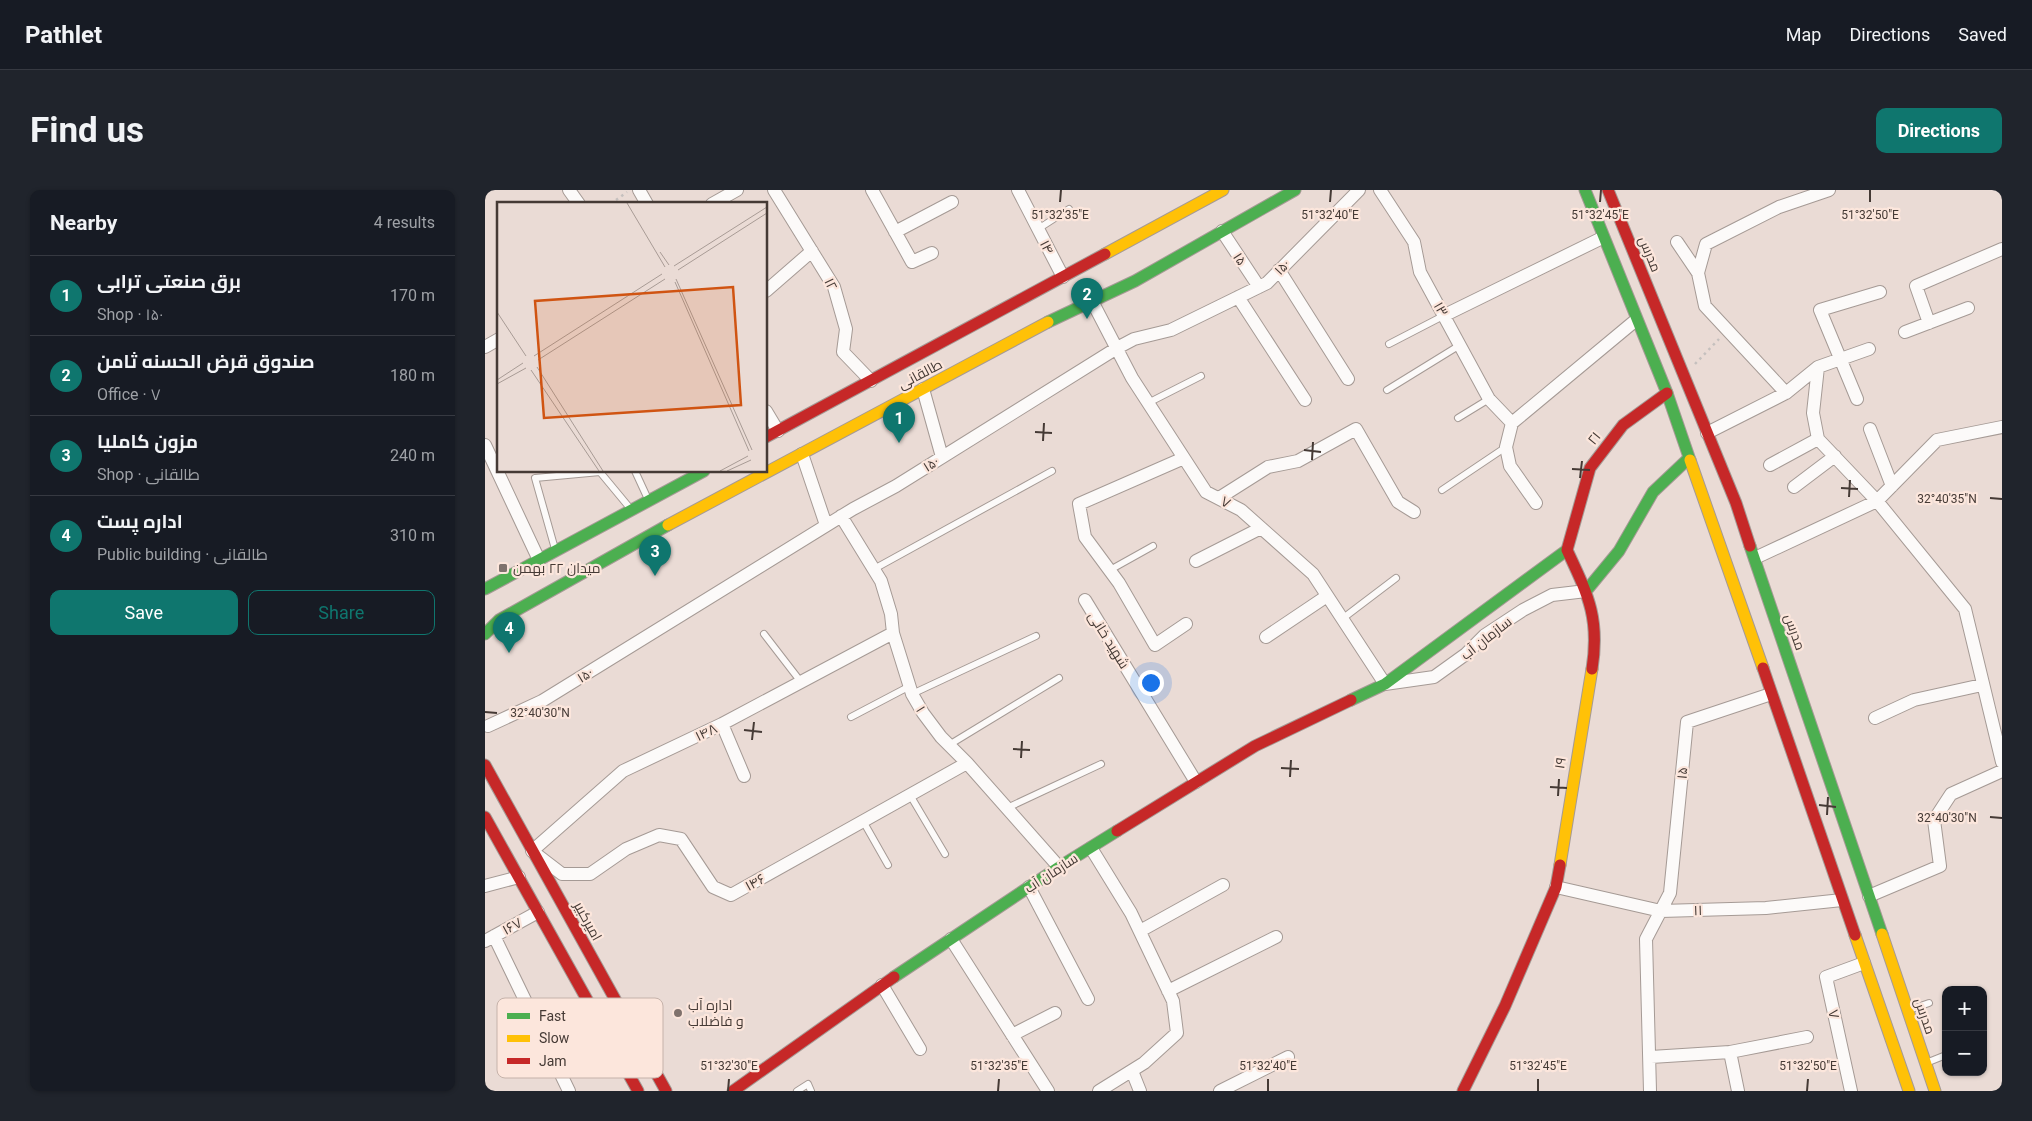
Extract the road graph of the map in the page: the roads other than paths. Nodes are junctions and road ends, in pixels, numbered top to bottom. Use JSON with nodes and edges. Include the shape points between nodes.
{"nodes":[{"id":1,"x":569,"y":190,"type":"edge"},
{"id":2,"x":639,"y":190,"type":"edge"},
{"id":3,"x":737,"y":190,"type":"edge"},
{"id":4,"x":774,"y":190,"type":"edge"},
{"id":5,"x":872,"y":190,"type":"edge"},
{"id":6,"x":1018,"y":190,"type":"edge"},
{"id":7,"x":1223,"y":190,"type":"edge"},
{"id":8,"x":1295,"y":190,"type":"edge"},
{"id":9,"x":1359,"y":190,"type":"edge"},
{"id":10,"x":1380,"y":190,"type":"edge"},
{"id":11,"x":1585,"y":190,"type":"edge"},
{"id":12,"x":1608,"y":190,"type":"edge"},
{"id":13,"x":1829,"y":190,"type":"edge"},
{"id":14,"x":1205,"y":194,"type":"edge"},
{"id":15,"x":578,"y":202,"type":"edge"},
{"id":16,"x":646,"y":202,"type":"edge"},
{"id":17,"x":716,"y":202,"type":"edge"},
{"id":18,"x":952,"y":202,"type":"dead end"},
{"id":19,"x":1069,"y":209,"type":"dead end"},
{"id":20,"x":1038,"y":229,"type":"junction"},
{"id":21,"x":1222,"y":231,"type":"junction"},
{"id":22,"x":895,"y":232,"type":"junction"},
{"id":23,"x":1602,"y":238,"type":"junction"},
{"id":24,"x":1677,"y":242,"type":"dead end"},
{"id":25,"x":2002,"y":249,"type":"edge"},
{"id":26,"x":812,"y":251,"type":"junction"},
{"id":27,"x":932,"y":253,"type":"dead end"},
{"id":28,"x":1279,"y":270,"type":"junction"},
{"id":29,"x":1698,"y":273,"type":"junction"},
{"id":30,"x":1063,"y":277,"type":"junction"},
{"id":31,"x":1259,"y":287,"type":"junction"},
{"id":32,"x":767,"y":290,"type":"edge"},
{"id":33,"x":1880,"y":292,"type":"dead end"},
{"id":34,"x":1238,"y":297,"type":"junction"},
{"id":35,"x":1092,"y":301,"type":"junction"},
{"id":36,"x":1968,"y":308,"type":"dead end"},
{"id":37,"x":1445,"y":315,"type":"junction"},
{"id":38,"x":1637,"y":320,"type":"junction"},
{"id":39,"x":1929,"y":323,"type":"junction"},
{"id":40,"x":1905,"y":332,"type":"dead end"},
{"id":41,"x":497,"y":340,"type":"edge"},
{"id":42,"x":1389,"y":344,"type":"dead end"},
{"id":43,"x":1460,"y":345,"type":"junction"},
{"id":44,"x":485,"y":347,"type":"edge"},
{"id":45,"x":1117,"y":348,"type":"junction"},
{"id":46,"x":1869,"y":349,"type":"dead end"},
{"id":47,"x":1841,"y":359,"type":"junction"},
{"id":48,"x":1818,"y":367,"type":"junction"},
{"id":49,"x":1201,"y":376,"type":"dead end"},
{"id":50,"x":1348,"y":379,"type":"dead end"},
{"id":51,"x":871,"y":381,"type":"junction"},
{"id":52,"x":923,"y":389,"type":"junction"},
{"id":53,"x":1387,"y":390,"type":"dead end"},
{"id":54,"x":1667,"y":393,"type":"junction"},
{"id":55,"x":1786,"y":393,"type":"junction"},
{"id":56,"x":1489,"y":399,"type":"junction"},
{"id":57,"x":1857,"y":399,"type":"dead end"},
{"id":58,"x":1305,"y":400,"type":"dead end"},
{"id":59,"x":1148,"y":403,"type":"junction"},
{"id":60,"x":767,"y":413,"type":"edge"},
{"id":61,"x":1458,"y":418,"type":"dead end"},
{"id":62,"x":1512,"y":423,"type":"junction"},
{"id":63,"x":2002,"y":427,"type":"edge"},
{"id":64,"x":1870,"y":428,"type":"dead end"},
{"id":65,"x":778,"y":431,"type":"junction"},
{"id":66,"x":1707,"y":433,"type":"junction"},
{"id":67,"x":767,"y":436,"type":"edge"},
{"id":68,"x":1818,"y":439,"type":"junction"},
{"id":69,"x":485,"y":445,"type":"edge"},
{"id":70,"x":1506,"y":447,"type":"junction"},
{"id":71,"x":802,"y":454,"type":"junction"},
{"id":72,"x":1835,"y":456,"type":"junction"},
{"id":73,"x":942,"y":457,"type":"junction"},
{"id":74,"x":1184,"y":458,"type":"junction"},
{"id":75,"x":1689,"y":458,"type":"junction"},
{"id":76,"x":1770,"y":464,"type":"dead end"},
{"id":77,"x":497,"y":471,"type":"edge"},
{"id":78,"x":1052,"y":471,"type":"dead end"},
{"id":79,"x":498,"y":472,"type":"edge"},
{"id":80,"x":635,"y":472,"type":"edge"},
{"id":81,"x":702,"y":472,"type":"edge"},
{"id":82,"x":1892,"y":486,"type":"junction"},
{"id":83,"x":1794,"y":487,"type":"dead end"},
{"id":84,"x":1442,"y":490,"type":"dead end"},
{"id":85,"x":1219,"y":498,"type":"junction"},
{"id":86,"x":649,"y":501,"type":"junction"},
{"id":87,"x":1877,"y":501,"type":"junction"},
{"id":88,"x":1536,"y":503,"type":"dead end"},
{"id":89,"x":632,"y":510,"type":"junction"},
{"id":90,"x":1414,"y":512,"type":"dead end"},
{"id":91,"x":841,"y":516,"type":"junction"},
{"id":92,"x":826,"y":525,"type":"junction"},
{"id":93,"x":1261,"y":528,"type":"junction"},
{"id":94,"x":1153,"y":546,"type":"dead end"},
{"id":95,"x":1567,"y":550,"type":"junction"},
{"id":96,"x":556,"y":551,"type":"junction"},
{"id":97,"x":1755,"y":558,"type":"junction"},
{"id":98,"x":539,"y":560,"type":"junction"},
{"id":99,"x":1196,"y":561,"type":"dead end"},
{"id":100,"x":874,"y":569,"type":"junction"},
{"id":101,"x":1110,"y":570,"type":"junction"},
{"id":102,"x":1397,"y":578,"type":"dead end"},
{"id":103,"x":485,"y":590,"type":"edge"},
{"id":104,"x":1586,"y":591,"type":"junction"},
{"id":105,"x":1327,"y":596,"type":"junction"},
{"id":106,"x":1085,"y":600,"type":"dead end"},
{"id":107,"x":488,"y":614,"type":"dead end"},
{"id":108,"x":1341,"y":619,"type":"junction"},
{"id":109,"x":499,"y":620,"type":"junction"},
{"id":110,"x":1186,"y":624,"type":"dead end"},
{"id":111,"x":893,"y":632,"type":"junction"},
{"id":112,"x":485,"y":634,"type":"edge"},
{"id":113,"x":764,"y":634,"type":"dead end"},
{"id":114,"x":1036,"y":636,"type":"dead end"},
{"id":115,"x":1266,"y":637,"type":"dead end"},
{"id":116,"x":1059,"y":678,"type":"dead end"},
{"id":117,"x":801,"y":682,"type":"junction"},
{"id":118,"x":1385,"y":684,"type":"junction"},
{"id":119,"x":1982,"y":685,"type":"junction"},
{"id":120,"x":911,"y":690,"type":"junction"},
{"id":121,"x":1771,"y":694,"type":"junction"},
{"id":122,"x":851,"y":717,"type":"dead end"},
{"id":123,"x":1875,"y":718,"type":"dead end"},
{"id":124,"x":722,"y":724,"type":"junction"},
{"id":125,"x":488,"y":726,"type":"dead end"},
{"id":126,"x":949,"y":745,"type":"junction"},
{"id":127,"x":2002,"y":762,"type":"edge"},
{"id":128,"x":967,"y":763,"type":"junction"},
{"id":129,"x":1101,"y":764,"type":"dead end"},
{"id":130,"x":485,"y":765,"type":"edge"},
{"id":131,"x":2002,"y":771,"type":"edge"},
{"id":132,"x":744,"y":776,"type":"dead end"},
{"id":133,"x":1196,"y":782,"type":"junction"},
{"id":134,"x":910,"y":795,"type":"junction"},
{"id":135,"x":1007,"y":808,"type":"junction"},
{"id":136,"x":1825,"y":808,"type":"junction"},
{"id":137,"x":485,"y":817,"type":"edge"},
{"id":138,"x":863,"y":821,"type":"junction"},
{"id":139,"x":1091,"y":848,"type":"junction"},
{"id":140,"x":532,"y":851,"type":"junction"},
{"id":141,"x":945,"y":854,"type":"dead end"},
{"id":142,"x":888,"y":865,"type":"dead end"},
{"id":143,"x":1059,"y":867,"type":"junction"},
{"id":144,"x":519,"y":877,"type":"junction"},
{"id":145,"x":1223,"y":885,"type":"dead end"},
{"id":146,"x":485,"y":886,"type":"edge"},
{"id":147,"x":1029,"y":887,"type":"junction"},
{"id":148,"x":1556,"y":887,"type":"junction"},
{"id":149,"x":1869,"y":896,"type":"junction"},
{"id":150,"x":1842,"y":900,"type":"junction"},
{"id":151,"x":1661,"y":911,"type":"junction"},
{"id":152,"x":538,"y":912,"type":"junction"},
{"id":153,"x":1140,"y":931,"type":"junction"},
{"id":154,"x":1276,"y":937,"type":"dead end"},
{"id":155,"x":490,"y":939,"type":"edge"},
{"id":156,"x":951,"y":939,"type":"junction"},
{"id":157,"x":1864,"y":963,"type":"junction"},
{"id":158,"x":882,"y":985,"type":"junction"},
{"id":159,"x":1168,"y":991,"type":"junction"},
{"id":160,"x":521,"y":998,"type":"edge"},
{"id":161,"x":586,"y":998,"type":"edge"},
{"id":162,"x":614,"y":998,"type":"edge"},
{"id":163,"x":1088,"y":999,"type":"dead end"},
{"id":164,"x":1929,"y":1003,"type":"dead end"},
{"id":165,"x":1908,"y":1010,"type":"junction"},
{"id":166,"x":1055,"y":1013,"type":"dead end"},
{"id":167,"x":1012,"y":1035,"type":"junction"},
{"id":168,"x":1807,"y":1037,"type":"dead end"},
{"id":169,"x":920,"y":1049,"type":"dead end"},
{"id":170,"x":1730,"y":1052,"type":"junction"},
{"id":171,"x":1942,"y":1056,"type":"edge"},
{"id":172,"x":1288,"y":1057,"type":"dead end"},
{"id":173,"x":1651,"y":1057,"type":"junction"},
{"id":174,"x":1926,"y":1064,"type":"junction"},
{"id":175,"x":1132,"y":1071,"type":"junction"},
{"id":176,"x":562,"y":1078,"type":"edge"},
{"id":177,"x":631,"y":1078,"type":"edge"},
{"id":178,"x":659,"y":1078,"type":"edge"},
{"id":179,"x":569,"y":1091,"type":"edge"},
{"id":180,"x":638,"y":1091,"type":"edge"},
{"id":181,"x":666,"y":1091,"type":"edge"},
{"id":182,"x":733,"y":1091,"type":"edge"},
{"id":183,"x":797,"y":1091,"type":"edge"},
{"id":184,"x":811,"y":1091,"type":"edge"},
{"id":185,"x":1048,"y":1091,"type":"edge"},
{"id":186,"x":1099,"y":1091,"type":"edge"},
{"id":187,"x":1139,"y":1091,"type":"edge"},
{"id":188,"x":1220,"y":1091,"type":"edge"},
{"id":189,"x":1463,"y":1091,"type":"edge"},
{"id":190,"x":1650,"y":1091,"type":"edge"},
{"id":191,"x":1738,"y":1091,"type":"edge"},
{"id":192,"x":1851,"y":1091,"type":"edge"},
{"id":193,"x":1909,"y":1091,"type":"edge"},
{"id":194,"x":1935,"y":1091,"type":"edge"}],
"edges":[{"from":1,"to":15,"type":"street"},
{"from":2,"to":16,"type":"street"},
{"from":3,"to":17,"type":"street"},
{"from":4,"to":26,"type":"street","name":"۱۲"},
{"from":5,"to":22,"type":"street"},
{"from":6,"to":20,"type":"street","name":"۱۴"},
{"from":7,"to":14,"type":"main road","name":"طالقانی"},
{"from":8,"to":21,"type":"main road","name":"طالقانی"},
{"from":9,"to":28,"type":"street","name":"۱۵۰"},
{"from":10,"to":37,"type":"street","name":"۱۳","via":[[1414,242],[1420,272]]},
{"from":11,"to":23,"type":"main road","name":"مدرس"},
{"from":12,"to":66,"type":"main road","name":"مدرس"},
{"from":13,"to":29,"type":"street","via":[[1779,207],[1706,244]]},
{"from":14,"to":30,"type":"main road","name":"طالقانی"},
{"from":18,"to":22,"type":"street"},
{"from":19,"to":20,"type":"lane"},
{"from":20,"to":30,"type":"street","name":"۱۴"},
{"from":21,"to":31,"type":"street","name":"۱۵"},
{"from":21,"to":35,"type":"main road","name":"طالقانی","via":[[1135,281]]},
{"from":22,"to":27,"type":"street","via":[[912,262]]},
{"from":23,"to":37,"type":"street"},
{"from":23,"to":38,"type":"main road","name":"مدرس"},
{"from":24,"to":29,"type":"street"},
{"from":25,"to":39,"type":"street","via":[[1916,286]]},
{"from":26,"to":32,"type":"street"},
{"from":26,"to":51,"type":"street","name":"۱۲","via":[[834,287],[846,329],[843,352]]},
{"from":28,"to":31,"type":"street","name":"۱۵۰"},
{"from":28,"to":50,"type":"street"},
{"from":29,"to":55,"type":"street","via":[[1705,306]]},
{"from":30,"to":51,"type":"main road","name":"طالقانی"},
{"from":31,"to":34,"type":"street","name":"۱۵۰"},
{"from":33,"to":47,"type":"street","via":[[1820,310]]},
{"from":34,"to":45,"type":"street","name":"۱۵۰","via":[[1171,330],[1133,339]]},
{"from":34,"to":58,"type":"street"},
{"from":35,"to":45,"type":"street","name":"۷"},
{"from":35,"to":52,"type":"main road","name":"طالقانی"},
{"from":36,"to":39,"type":"street"},
{"from":37,"to":42,"type":"lane"},
{"from":37,"to":43,"type":"street","name":"۱۳"},
{"from":38,"to":54,"type":"main road","name":"مدرس"},
{"from":38,"to":62,"type":"street"},
{"from":39,"to":40,"type":"street"},
{"from":41,"to":44,"type":"street"},
{"from":43,"to":53,"type":"lane"},
{"from":43,"to":56,"type":"street","name":"۱۳"},
{"from":45,"to":59,"type":"street","name":"۷"},
{"from":45,"to":73,"type":"street","name":"۱۵۰"},
{"from":46,"to":47,"type":"street"},
{"from":47,"to":48,"type":"street"},
{"from":47,"to":57,"type":"street"},
{"from":48,"to":55,"type":"street"},
{"from":48,"to":68,"type":"street","via":[[1813,413]]},
{"from":49,"to":59,"type":"lane"},
{"from":51,"to":65,"type":"main road","name":"طالقانی"},
{"from":52,"to":71,"type":"main road","name":"طالقانی"},
{"from":52,"to":73,"type":"street"},
{"from":54,"to":75,"type":"main road","name":"مدرس"},
{"from":54,"to":95,"type":"main road","name":"۲۱","via":[[1623,425],[1590,468]]},
{"from":55,"to":66,"type":"street"},
{"from":56,"to":61,"type":"lane"},
{"from":56,"to":62,"type":"street","name":"۱۳"},
{"from":59,"to":74,"type":"street","name":"۷"},
{"from":60,"to":65,"type":"street"},
{"from":62,"to":70,"type":"street"},
{"from":63,"to":82,"type":"street","via":[[1937,440]]},
{"from":64,"to":82,"type":"street"},
{"from":65,"to":67,"type":"main road","name":"طالقانی"},
{"from":66,"to":97,"type":"main road","name":"مدرس"},
{"from":68,"to":72,"type":"street"},
{"from":68,"to":76,"type":"street"},
{"from":69,"to":77,"type":"street"},
{"from":70,"to":84,"type":"lane"},
{"from":70,"to":88,"type":"street","via":[[1511,466]]},
{"from":71,"to":92,"type":"street"},
{"from":71,"to":109,"type":"main road","name":"طالقانی","via":[[608,557]]},
{"from":72,"to":83,"type":"street"},
{"from":72,"to":87,"type":"street"},
{"from":73,"to":91,"type":"street","name":"۱۵۰"},
{"from":74,"to":85,"type":"street","name":"۷","via":[[1206,492]]},
{"from":74,"to":101,"type":"street","via":[[1079,504],[1085,537]]},
{"from":75,"to":104,"type":"main road","via":[[1653,492],[1619,551]]},
{"from":75,"to":121,"type":"main road","name":"مدرس"},
{"from":78,"to":100,"type":"lane"},
{"from":79,"to":98,"type":"street"},
{"from":80,"to":86,"type":"lane"},
{"from":81,"to":86,"type":"main road"},
{"from":82,"to":87,"type":"street"},
{"from":85,"to":90,"type":"street","via":[[1268,467],[1298,461],[1356,429],[1398,502]]},
{"from":85,"to":93,"type":"street","name":"۷","via":[[1241,510]]},
{"from":86,"to":89,"type":"main road"},
{"from":87,"to":97,"type":"street"},
{"from":87,"to":119,"type":"street","via":[[1965,609]]},
{"from":89,"to":96,"type":"main road"},
{"from":89,"to":96,"type":"lane","via":[[600,472],[535,478]]},
{"from":91,"to":92,"type":"street","name":"۱۵۰"},
{"from":91,"to":100,"type":"street","name":"۱"},
{"from":92,"to":125,"type":"street","name":"۱۵۰","via":[[542,701]]},
{"from":93,"to":99,"type":"street"},
{"from":93,"to":105,"type":"street","name":"۷","via":[[1313,574]]},
{"from":94,"to":101,"type":"lane"},
{"from":95,"to":104,"type":"main road","name":"۱۹"},
{"from":95,"to":118,"type":"main road","name":"سازمان آب"},
{"from":96,"to":98,"type":"main road"},
{"from":97,"to":136,"type":"main road","name":"مدرس"},
{"from":98,"to":103,"type":"main road"},
{"from":100,"to":111,"type":"street","name":"۱","via":[[891,614]]},
{"from":101,"to":110,"type":"street","via":[[1155,645]]},
{"from":102,"to":108,"type":"lane"},
{"from":104,"to":118,"type":"street","name":"سازمان آب","via":[[1552,595],[1523,610],[1485,635],[1435,677]]},
{"from":104,"to":148,"type":"main road","name":"۱۹","via":[[1596,644]]},
{"from":105,"to":108,"type":"street","name":"۷"},
{"from":105,"to":115,"type":"street"},
{"from":106,"to":133,"type":"street","name":"شهید خانی"},
{"from":107,"to":109,"type":"main road"},
{"from":108,"to":118,"type":"street","name":"۷"},
{"from":109,"to":112,"type":"main road","name":"طالقانی"},
{"from":111,"to":117,"type":"street","name":"۱۴۸"},
{"from":111,"to":120,"type":"street","name":"۱"},
{"from":113,"to":117,"type":"lane"},
{"from":114,"to":120,"type":"lane"},
{"from":116,"to":126,"type":"lane"},
{"from":117,"to":124,"type":"street","name":"۱۴۸"},
{"from":118,"to":133,"type":"main road","name":"سازمان آب","via":[[1255,746]]},
{"from":119,"to":123,"type":"street","via":[[1914,700]]},
{"from":119,"to":127,"type":"street"},
{"from":120,"to":122,"type":"lane"},
{"from":120,"to":126,"type":"street","name":"۱","via":[[923,713]]},
{"from":121,"to":136,"type":"main road","name":"مدرس"},
{"from":121,"to":151,"type":"street","name":"۱۵","via":[[1687,722],[1671,892]]},
{"from":124,"to":132,"type":"street"},
{"from":124,"to":140,"type":"street","name":"۱۴۸","via":[[623,771]]},
{"from":126,"to":128,"type":"street","name":"۱"},
{"from":128,"to":134,"type":"street","name":"۱۴۶"},
{"from":128,"to":135,"type":"street","name":"۱"},
{"from":129,"to":135,"type":"lane"},
{"from":130,"to":140,"type":"main road","name":"امیرکبیر"},
{"from":131,"to":149,"type":"street","via":[[1951,794],[1934,820],[1940,866]]},
{"from":133,"to":139,"type":"main road","name":"سازمان آب"},
{"from":134,"to":138,"type":"street","name":"۱۴۶"},
{"from":134,"to":141,"type":"lane"},
{"from":135,"to":143,"type":"street","name":"۱"},
{"from":136,"to":149,"type":"main road","name":"مدرس"},
{"from":136,"to":150,"type":"main road","name":"مدرس"},
{"from":137,"to":144,"type":"main road"},
{"from":138,"to":140,"type":"street","name":"۱۴۶","via":[[731,895],[713,887],[681,838],[659,835],[626,849],[590,874],[562,874]]},
{"from":138,"to":142,"type":"lane"},
{"from":139,"to":143,"type":"main road","name":"سازمان آب"},
{"from":139,"to":153,"type":"street"},
{"from":140,"to":162,"type":"main road","name":"امیرکبیر"},
{"from":143,"to":147,"type":"main road","name":"سازمان آب"},
{"from":144,"to":146,"type":"street"},
{"from":144,"to":152,"type":"main road"},
{"from":145,"to":153,"type":"street"},
{"from":147,"to":156,"type":"main road","name":"سازمان آب"},
{"from":147,"to":163,"type":"street"},
{"from":148,"to":151,"type":"street","name":"۱۱"},
{"from":148,"to":189,"type":"main road","name":"۱۹","via":[[1505,1006]]},
{"from":149,"to":165,"type":"main road","name":"مدرس"},
{"from":150,"to":151,"type":"street","name":"۱۱","via":[[1766,908]]},
{"from":150,"to":157,"type":"main road","name":"مدرس"},
{"from":151,"to":173,"type":"street","via":[[1647,939]]},
{"from":152,"to":155,"type":"street","name":"۱۶۷"},
{"from":152,"to":161,"type":"main road"},
{"from":153,"to":159,"type":"street"},
{"from":154,"to":159,"type":"street"},
{"from":155,"to":160,"type":"street"},
{"from":156,"to":158,"type":"main road","name":"سازمان آب"},
{"from":156,"to":167,"type":"street"},
{"from":157,"to":192,"type":"street","name":"۷","via":[[1826,977]]},
{"from":157,"to":193,"type":"main road","name":"مدرس"},
{"from":158,"to":169,"type":"street"},
{"from":158,"to":182,"type":"main road","name":"سازمان آب"},
{"from":159,"to":175,"type":"street","via":[[1173,1001],[1177,1033]]},
{"from":164,"to":165,"type":"lane"},
{"from":165,"to":174,"type":"main road","name":"مدرس"},
{"from":166,"to":167,"type":"street"},
{"from":167,"to":185,"type":"street"},
{"from":168,"to":170,"type":"street"},
{"from":170,"to":173,"type":"street"},
{"from":170,"to":191,"type":"street"},
{"from":171,"to":174,"type":"lane"},
{"from":172,"to":188,"type":"street"},
{"from":173,"to":190,"type":"street"},
{"from":174,"to":194,"type":"main road","name":"مدرس"},
{"from":175,"to":186,"type":"street"},
{"from":175,"to":187,"type":"street"},
{"from":176,"to":179,"type":"street"},
{"from":177,"to":180,"type":"main road"},
{"from":178,"to":181,"type":"main road","name":"امیرکبیر"},
{"from":183,"to":184,"type":"lane","via":[[808,1084]]}]}
